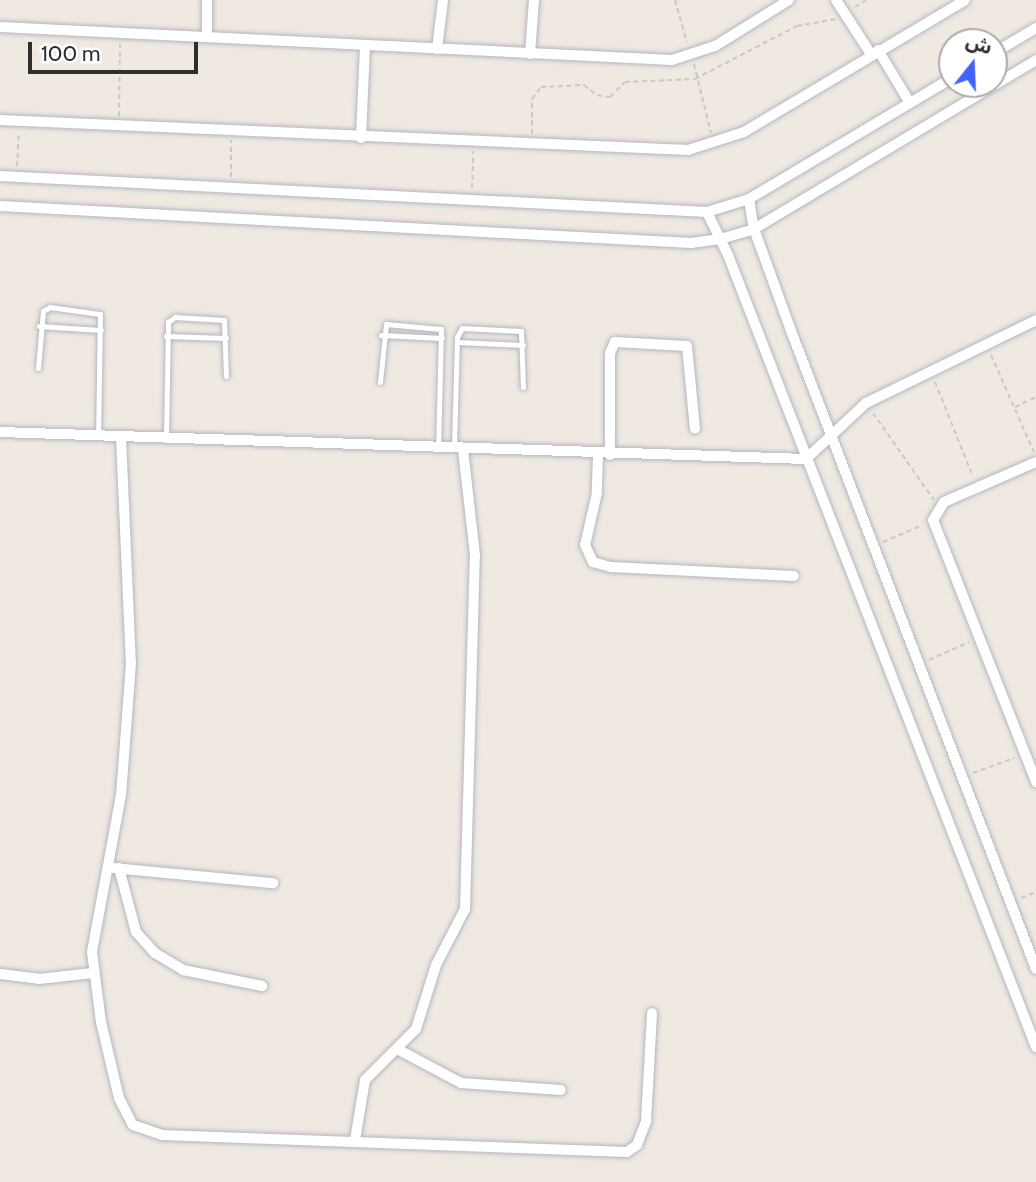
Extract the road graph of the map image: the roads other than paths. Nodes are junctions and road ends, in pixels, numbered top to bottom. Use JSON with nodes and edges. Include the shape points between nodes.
{"nodes":[{"id":1,"x":207,"y":0,"type":"edge"},
{"id":2,"x":443,"y":0,"type":"edge"},
{"id":3,"x":534,"y":0,"type":"edge"},
{"id":4,"x":789,"y":0,"type":"edge"},
{"id":5,"x":836,"y":0,"type":"edge"},
{"id":6,"x":965,"y":0,"type":"edge"},
{"id":7,"x":0,"y":27,"type":"edge"},
{"id":8,"x":1036,"y":28,"type":"edge"},
{"id":9,"x":206,"y":37,"type":"junction"},
{"id":10,"x":365,"y":44,"type":"junction"},
{"id":11,"x":1008,"y":45,"type":"edge"},
{"id":12,"x":437,"y":48,"type":"junction"},
{"id":13,"x":874,"y":52,"type":"junction"},
{"id":14,"x":530,"y":54,"type":"junction"},
{"id":15,"x":1036,"y":60,"type":"edge"},
{"id":16,"x":938,"y":86,"type":"edge"},
{"id":17,"x":910,"y":103,"type":"junction"},
{"id":18,"x":0,"y":120,"type":"edge"},
{"id":19,"x":361,"y":138,"type":"junction"},
{"id":20,"x":0,"y":176,"type":"edge"},
{"id":21,"x":749,"y":199,"type":"junction"},
{"id":22,"x":0,"y":206,"type":"edge"},
{"id":23,"x":707,"y":212,"type":"junction"},
{"id":24,"x":754,"y":229,"type":"junction"},
{"id":25,"x":720,"y":239,"type":"junction"},
{"id":26,"x":1036,"y":320,"type":"edge"},
{"id":27,"x":39,"y":326,"type":"junction"},
{"id":28,"x":101,"y":330,"type":"junction"},
{"id":29,"x":381,"y":335,"type":"junction"},
{"id":30,"x":166,"y":336,"type":"junction"},
{"id":31,"x":226,"y":338,"type":"junction"},
{"id":32,"x":442,"y":338,"type":"junction"},
{"id":33,"x":457,"y":342,"type":"junction"},
{"id":34,"x":523,"y":345,"type":"junction"},
{"id":35,"x":38,"y":368,"type":"dead end"},
{"id":36,"x":226,"y":376,"type":"dead end"},
{"id":37,"x":380,"y":382,"type":"dead end"},
{"id":38,"x":523,"y":387,"type":"dead end"},
{"id":39,"x":695,"y":429,"type":"dead end"},
{"id":40,"x":0,"y":432,"type":"edge"},
{"id":41,"x":97,"y":436,"type":"junction"},
{"id":42,"x":832,"y":436,"type":"junction"},
{"id":43,"x":121,"y":437,"type":"junction"},
{"id":44,"x":166,"y":438,"type":"junction"},
{"id":45,"x":438,"y":449,"type":"junction"},
{"id":46,"x":458,"y":450,"type":"junction"},
{"id":47,"x":598,"y":455,"type":"junction"},
{"id":48,"x":610,"y":456,"type":"junction"},
{"id":49,"x":806,"y":459,"type":"junction"},
{"id":50,"x":1036,"y":463,"type":"edge"},
{"id":51,"x":794,"y":576,"type":"dead end"},
{"id":52,"x":1036,"y":782,"type":"edge"},
{"id":53,"x":106,"y":867,"type":"junction"},
{"id":54,"x":119,"y":868,"type":"junction"},
{"id":55,"x":274,"y":883,"type":"dead end"},
{"id":56,"x":1036,"y":969,"type":"edge"},
{"id":57,"x":93,"y":973,"type":"junction"},
{"id":58,"x":0,"y":974,"type":"edge"},
{"id":59,"x":262,"y":986,"type":"dead end"},
{"id":60,"x":652,"y":1013,"type":"dead end"},
{"id":61,"x":1036,"y":1047,"type":"edge"},
{"id":62,"x":399,"y":1050,"type":"junction"},
{"id":63,"x":561,"y":1090,"type":"dead end"},
{"id":64,"x":355,"y":1140,"type":"junction"}],
"edges":[{"from":1,"to":9,"type":"street"},
{"from":2,"to":12,"type":"street"},
{"from":3,"to":14,"type":"street"},
{"from":4,"to":14,"type":"street","via":[[694,55],[649,60]]},
{"from":5,"to":13,"type":"street"},
{"from":6,"to":13,"type":"street"},
{"from":7,"to":9,"type":"street"},
{"from":8,"to":11,"type":"street"},
{"from":9,"to":10,"type":"street"},
{"from":10,"to":12,"type":"street"},
{"from":10,"to":19,"type":"street"},
{"from":12,"to":14,"type":"street"},
{"from":13,"to":17,"type":"street"},
{"from":13,"to":19,"type":"street","via":[[744,132],[715,144],[662,152]]},
{"from":15,"to":24,"type":"street"},
{"from":16,"to":17,"type":"street"},
{"from":17,"to":21,"type":"street"},
{"from":18,"to":19,"type":"street"},
{"from":20,"to":23,"type":"street"},
{"from":21,"to":23,"type":"street"},
{"from":21,"to":24,"type":"street"},
{"from":22,"to":25,"type":"street","via":[[691,243]]},
{"from":23,"to":25,"type":"street"},
{"from":24,"to":25,"type":"street"},
{"from":24,"to":42,"type":"street"},
{"from":25,"to":49,"type":"street"},
{"from":26,"to":42,"type":"street","via":[[866,403]]},
{"from":27,"to":28,"type":"lane"},
{"from":27,"to":28,"type":"lane","via":[[41,314],[50,307],[95,311],[102,317]]},
{"from":27,"to":35,"type":"lane"},
{"from":28,"to":41,"type":"lane"},
{"from":29,"to":32,"type":"lane"},
{"from":29,"to":32,"type":"lane","via":[[390,322],[436,325]]},
{"from":29,"to":37,"type":"lane"},
{"from":30,"to":31,"type":"lane"},
{"from":30,"to":31,"type":"lane","via":[[172,319],[209,318],[225,321]]},
{"from":30,"to":44,"type":"lane"},
{"from":31,"to":36,"type":"lane"},
{"from":32,"to":45,"type":"lane"},
{"from":33,"to":34,"type":"lane"},
{"from":33,"to":34,"type":"lane","via":[[462,328],[492,328],[520,331]]},
{"from":33,"to":46,"type":"lane"},
{"from":34,"to":38,"type":"lane"},
{"from":39,"to":48,"type":"street","via":[[687,346],[615,342],[610,354]]},
{"from":40,"to":41,"type":"street"},
{"from":41,"to":43,"type":"street"},
{"from":42,"to":49,"type":"street"},
{"from":42,"to":56,"type":"street"},
{"from":43,"to":44,"type":"street"},
{"from":43,"to":53,"type":"street","via":[[131,663],[121,795]]},
{"from":44,"to":45,"type":"street"},
{"from":45,"to":46,"type":"street"},
{"from":46,"to":47,"type":"street"},
{"from":46,"to":62,"type":"street","via":[[475,555],[465,909],[436,965],[416,1030]]},
{"from":47,"to":48,"type":"street"},
{"from":47,"to":51,"type":"street","via":[[597,493],[585,545],[593,562],[611,567]]},
{"from":48,"to":49,"type":"street"},
{"from":49,"to":61,"type":"street"},
{"from":50,"to":52,"type":"street","via":[[939,507],[933,520]]},
{"from":53,"to":54,"type":"street"},
{"from":53,"to":57,"type":"street","via":[[93,936]]},
{"from":54,"to":55,"type":"street"},
{"from":54,"to":59,"type":"street","via":[[136,932],[155,953],[183,970]]},
{"from":57,"to":58,"type":"street","via":[[38,979]]},
{"from":57,"to":64,"type":"street","via":[[119,1098],[133,1125],[162,1135]]},
{"from":60,"to":64,"type":"street","via":[[646,1121],[637,1145],[627,1152]]},
{"from":62,"to":63,"type":"street","via":[[461,1083]]},
{"from":62,"to":64,"type":"street","via":[[365,1080]]}]}
